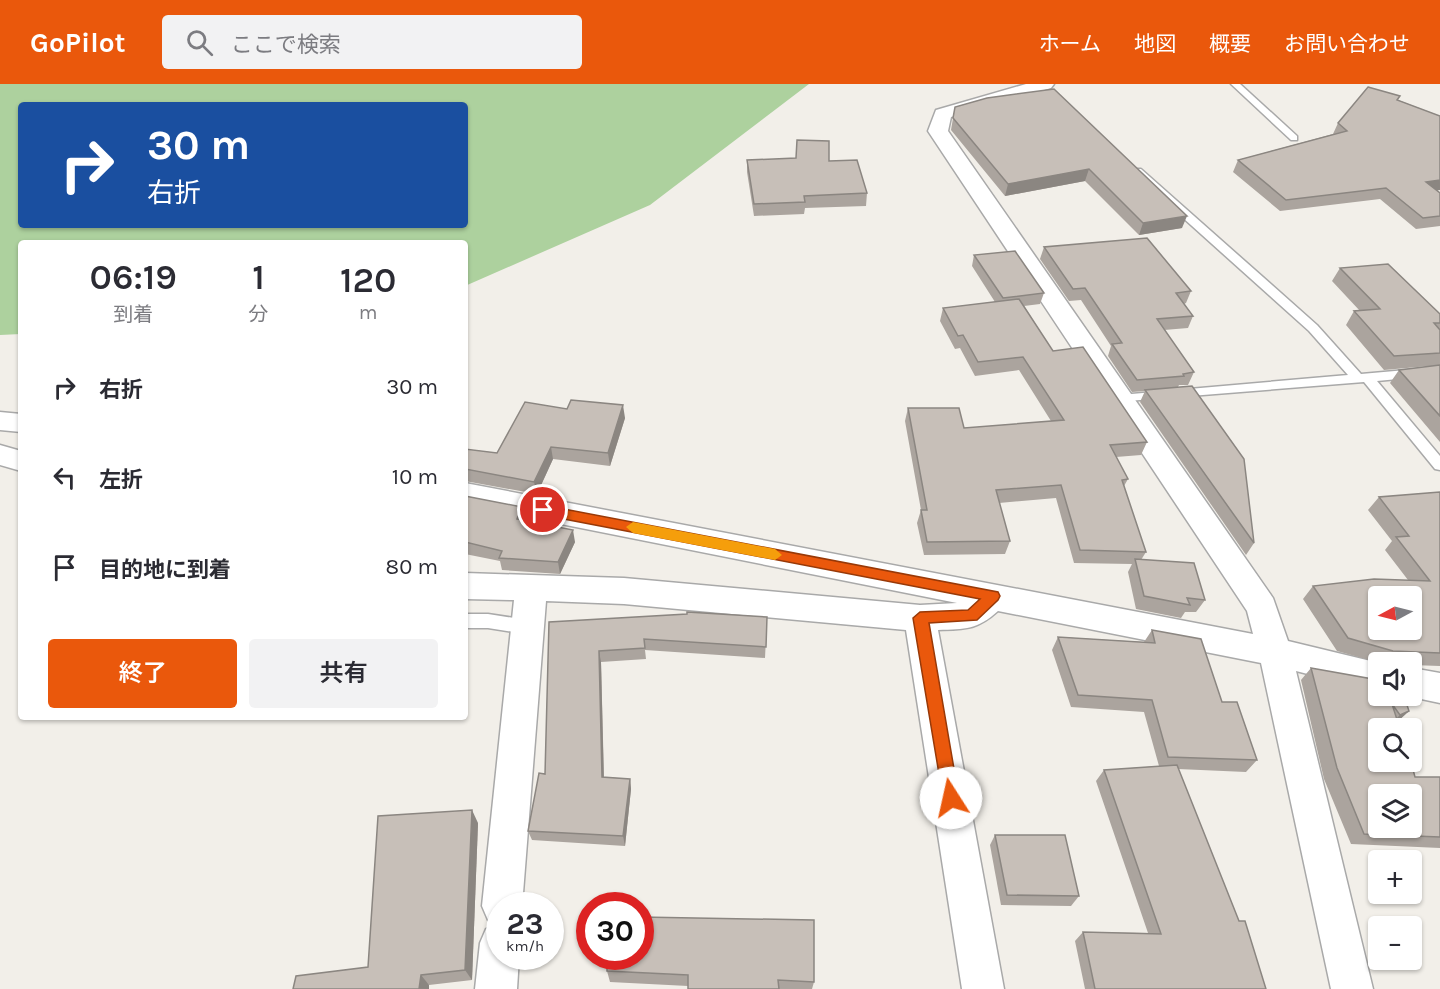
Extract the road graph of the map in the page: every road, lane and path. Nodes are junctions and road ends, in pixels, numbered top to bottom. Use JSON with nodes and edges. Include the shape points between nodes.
{"nodes":[{"id":1,"x":1235,"y":84,"type":"edge"},
{"id":2,"x":1045,"y":87,"type":"edge"},
{"id":3,"x":1294,"y":138,"type":"dead end"},
{"id":4,"x":1132,"y":165,"type":"edge"},
{"id":5,"x":1440,"y":371,"type":"edge"},
{"id":6,"x":1362,"y":378,"type":"junction"},
{"id":7,"x":1120,"y":399,"type":"junction"},
{"id":8,"x":0,"y":421,"type":"edge"},
{"id":9,"x":18,"y":423,"type":"edge"},
{"id":10,"x":0,"y":455,"type":"edge"},
{"id":11,"x":18,"y":459,"type":"edge"},
{"id":12,"x":1440,"y":465,"type":"edge"},
{"id":13,"x":468,"y":495,"type":"edge"},
{"id":14,"x":468,"y":586,"type":"edge"},
{"id":15,"x":531,"y":589,"type":"junction"},
{"id":16,"x":993,"y":596,"type":"junction"},
{"id":17,"x":920,"y":618,"type":"junction"},
{"id":18,"x":468,"y":621,"type":"edge"},
{"id":19,"x":527,"y":627,"type":"junction"},
{"id":20,"x":1275,"y":652,"type":"junction"},
{"id":21,"x":1368,"y":675,"type":"edge"},
{"id":22,"x":1422,"y":685,"type":"edge"},
{"id":23,"x":1440,"y":688,"type":"edge"},
{"id":24,"x":503,"y":892,"type":"edge"},
{"id":25,"x":498,"y":970,"type":"edge"},
{"id":26,"x":496,"y":989,"type":"edge"},
{"id":27,"x":983,"y":989,"type":"edge"},
{"id":28,"x":1352,"y":989,"type":"edge"}],
"edges":[{"from":1,"to":3,"type":"lane"},
{"from":2,"to":7,"type":"street","via":[[943,114],[938,131]]},
{"from":4,"to":6,"type":"lane","via":[[1313,328]]},
{"from":5,"to":6,"type":"lane"},
{"from":6,"to":7,"type":"lane"},
{"from":6,"to":12,"type":"lane"},
{"from":7,"to":20,"type":"street","via":[[1262,607]]},
{"from":8,"to":9,"type":"street"},
{"from":10,"to":11,"type":"street"},
{"from":13,"to":16,"type":"street"},
{"from":14,"to":15,"type":"street"},
{"from":15,"to":17,"type":"street","via":[[624,591]]},
{"from":15,"to":19,"type":"street"},
{"from":16,"to":17,"type":"street","via":[[972,615]]},
{"from":16,"to":20,"type":"street"},
{"from":17,"to":27,"type":"street"},
{"from":18,"to":19,"type":"lane"},
{"from":19,"to":24,"type":"street"},
{"from":20,"to":21,"type":"street"},
{"from":20,"to":28,"type":"street"},
{"from":22,"to":23,"type":"street"},
{"from":25,"to":26,"type":"street"}]}
